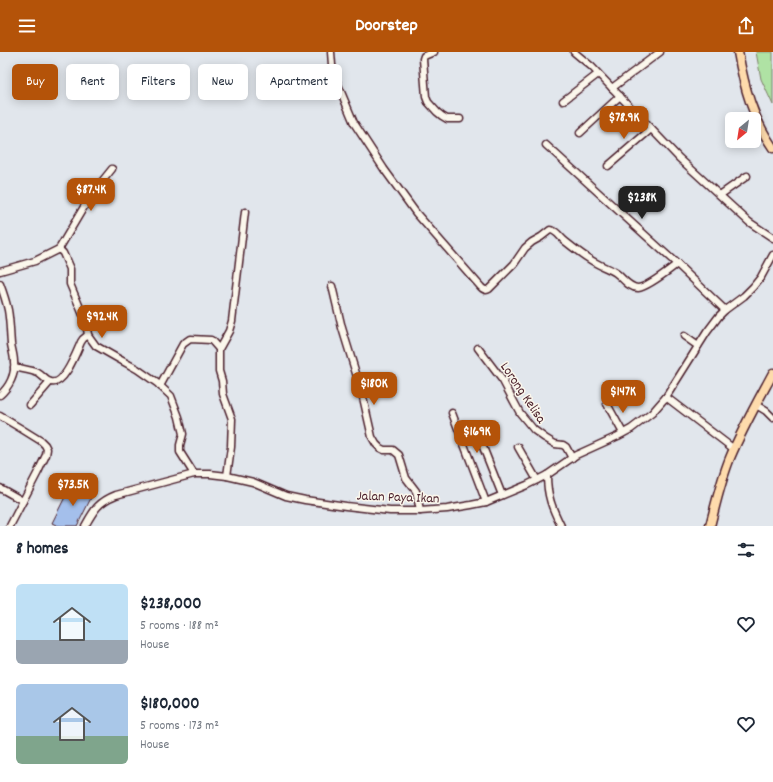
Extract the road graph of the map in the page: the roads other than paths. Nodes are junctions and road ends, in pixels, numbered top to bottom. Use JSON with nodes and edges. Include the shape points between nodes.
{"nodes":[{"id":1,"x":331,"y":52,"type":"edge"},
{"id":2,"x":434,"y":52,"type":"edge"},
{"id":3,"x":574,"y":52,"type":"edge"},
{"id":4,"x":660,"y":52,"type":"edge"},
{"id":5,"x":738,"y":52,"type":"edge"},
{"id":6,"x":598,"y":74,"type":"junction"},
{"id":7,"x":612,"y":88,"type":"junction"},
{"id":8,"x":620,"y":96,"type":"junction"},
{"id":9,"x":563,"y":100,"type":"dead end"},
{"id":10,"x":460,"y":118,"type":"dead end"},
{"id":11,"x":651,"y":129,"type":"junction"},
{"id":12,"x":580,"y":133,"type":"dead end"},
{"id":13,"x":546,"y":145,"type":"dead end"},
{"id":14,"x":773,"y":147,"type":"edge"},
{"id":15,"x":608,"y":166,"type":"dead end"},
{"id":16,"x":112,"y":168,"type":"dead end"},
{"id":17,"x":747,"y":176,"type":"dead end"},
{"id":18,"x":720,"y":195,"type":"junction"},
{"id":19,"x":245,"y":212,"type":"dead end"},
{"id":20,"x":773,"y":238,"type":"edge"},
{"id":21,"x":59,"y":250,"type":"junction"},
{"id":22,"x":773,"y":255,"type":"edge"},
{"id":23,"x":677,"y":264,"type":"junction"},
{"id":24,"x":0,"y":271,"type":"edge"},
{"id":25,"x":0,"y":284,"type":"edge"},
{"id":26,"x":332,"y":286,"type":"dead end"},
{"id":27,"x":725,"y":310,"type":"junction"},
{"id":28,"x":88,"y":335,"type":"junction"},
{"id":29,"x":684,"y":336,"type":"dead end"},
{"id":30,"x":698,"y":346,"type":"junction"},
{"id":31,"x":478,"y":348,"type":"dead end"},
{"id":32,"x":219,"y":349,"type":"junction"},
{"id":33,"x":14,"y":368,"type":"junction"},
{"id":34,"x":773,"y":373,"type":"edge"},
{"id":35,"x":50,"y":382,"type":"junction"},
{"id":36,"x":160,"y":386,"type":"junction"},
{"id":37,"x":0,"y":395,"type":"edge"},
{"id":38,"x":666,"y":397,"type":"junction"},
{"id":39,"x":607,"y":404,"type":"dead end"},
{"id":40,"x":30,"y":405,"type":"dead end"},
{"id":41,"x":756,"y":405,"type":"junction"},
{"id":42,"x":452,"y":414,"type":"dead end"},
{"id":43,"x":0,"y":416,"type":"edge"},
{"id":44,"x":773,"y":418,"type":"edge"},
{"id":45,"x":623,"y":433,"type":"junction"},
{"id":46,"x":479,"y":437,"type":"dead end"},
{"id":47,"x":518,"y":447,"type":"dead end"},
{"id":48,"x":734,"y":449,"type":"junction"},
{"id":49,"x":572,"y":458,"type":"junction"},
{"id":50,"x":194,"y":474,"type":"junction"},
{"id":51,"x":546,"y":475,"type":"junction"},
{"id":52,"x":227,"y":476,"type":"junction"},
{"id":53,"x":537,"y":480,"type":"junction"},
{"id":54,"x":0,"y":488,"type":"edge"},
{"id":55,"x":502,"y":495,"type":"junction"},
{"id":56,"x":23,"y":502,"type":"junction"},
{"id":57,"x":486,"y":502,"type":"junction"},
{"id":58,"x":420,"y":511,"type":"junction"},
{"id":59,"x":10,"y":526,"type":"edge"},
{"id":60,"x":85,"y":526,"type":"edge"},
{"id":61,"x":561,"y":526,"type":"edge"},
{"id":62,"x":710,"y":526,"type":"edge"}],
"edges":[{"from":1,"to":23,"type":"street","via":[[336,80],[354,122],[384,169],[416,213],[484,290],[490,289],[514,264],[525,248],[552,229],[580,253],[615,272],[632,287],[642,287]]},
{"from":2,"to":10,"type":"street","via":[[427,54],[423,59],[426,97],[442,116],[454,120]]},
{"from":3,"to":6,"type":"street"},
{"from":4,"to":7,"type":"street"},
{"from":5,"to":14,"type":"main road","via":[[754,114]]},
{"from":6,"to":7,"type":"street"},
{"from":6,"to":9,"type":"street"},
{"from":7,"to":8,"type":"street"},
{"from":8,"to":11,"type":"street"},
{"from":8,"to":12,"type":"street"},
{"from":11,"to":15,"type":"street"},
{"from":11,"to":18,"type":"street"},
{"from":13,"to":23,"type":"street"},
{"from":16,"to":21,"type":"street","via":[[91,195]]},
{"from":17,"to":18,"type":"street"},
{"from":18,"to":20,"type":"street","via":[[749,222]]},
{"from":19,"to":32,"type":"street","via":[[232,321]]},
{"from":21,"to":24,"type":"street","via":[[35,261]]},
{"from":21,"to":28,"type":"street","via":[[64,253],[70,269],[70,284],[86,322]]},
{"from":22,"to":27,"type":"street","name":"Jalan Paya Ikan","via":[[753,287]]},
{"from":23,"to":27,"type":"street"},
{"from":25,"to":33,"type":"street","via":[[7,309]]},
{"from":26,"to":58,"type":"street","via":[[372,437],[380,448],[393,450],[399,455],[406,478],[416,491]]},
{"from":27,"to":30,"type":"street","name":"Jalan Paya Ikan"},
{"from":28,"to":35,"type":"street","via":[[81,342],[65,374],[57,381]]},
{"from":28,"to":36,"type":"street","via":[[96,346],[137,369]]},
{"from":29,"to":30,"type":"street"},
{"from":30,"to":38,"type":"street","name":"Jalan Paya Ikan"},
{"from":31,"to":49,"type":"street","name":"Lorong Kelisa","via":[[503,381],[520,413],[534,430],[555,444],[566,447]]},
{"from":32,"to":36,"type":"street","via":[[211,340],[190,339],[183,344]]},
{"from":32,"to":52,"type":"street","via":[[223,394],[232,419]]},
{"from":33,"to":35,"type":"street","via":[[40,374]]},
{"from":33,"to":37,"type":"street","via":[[6,389]]},
{"from":34,"to":41,"type":"main road"},
{"from":35,"to":40,"type":"street"},
{"from":36,"to":50,"type":"street","via":[[171,396],[177,411],[183,434],[180,452]]},
{"from":38,"to":45,"type":"street","name":"Jalan Paya Ikan","via":[[642,422]]},
{"from":38,"to":48,"type":"street"},
{"from":39,"to":45,"type":"street"},
{"from":41,"to":44,"type":"street"},
{"from":41,"to":48,"type":"main road"},
{"from":42,"to":57,"type":"street"},
{"from":43,"to":56,"type":"street","via":[[41,441],[47,449]]},
{"from":45,"to":49,"type":"street","name":"Jalan Paya Ikan"},
{"from":46,"to":55,"type":"street"},
{"from":47,"to":53,"type":"street"},
{"from":48,"to":62,"type":"main road"},
{"from":49,"to":51,"type":"street","name":"Jalan Paya Ikan"},
{"from":50,"to":52,"type":"street","name":"Jalan Paya Ikan"},
{"from":50,"to":60,"type":"street","name":"Jalan Paya Ikan","via":[[107,499],[99,504]]},
{"from":51,"to":53,"type":"street","name":"Jalan Paya Ikan"},
{"from":51,"to":61,"type":"street","via":[[547,490]]},
{"from":52,"to":58,"type":"street","name":"Jalan Paya Ikan","via":[[305,500],[346,506]]},
{"from":53,"to":55,"type":"street","name":"Jalan Paya Ikan"},
{"from":54,"to":56,"type":"street"},
{"from":55,"to":57,"type":"street","name":"Jalan Paya Ikan"},
{"from":56,"to":59,"type":"street"},
{"from":57,"to":58,"type":"street","name":"Jalan Paya Ikan"}]}
